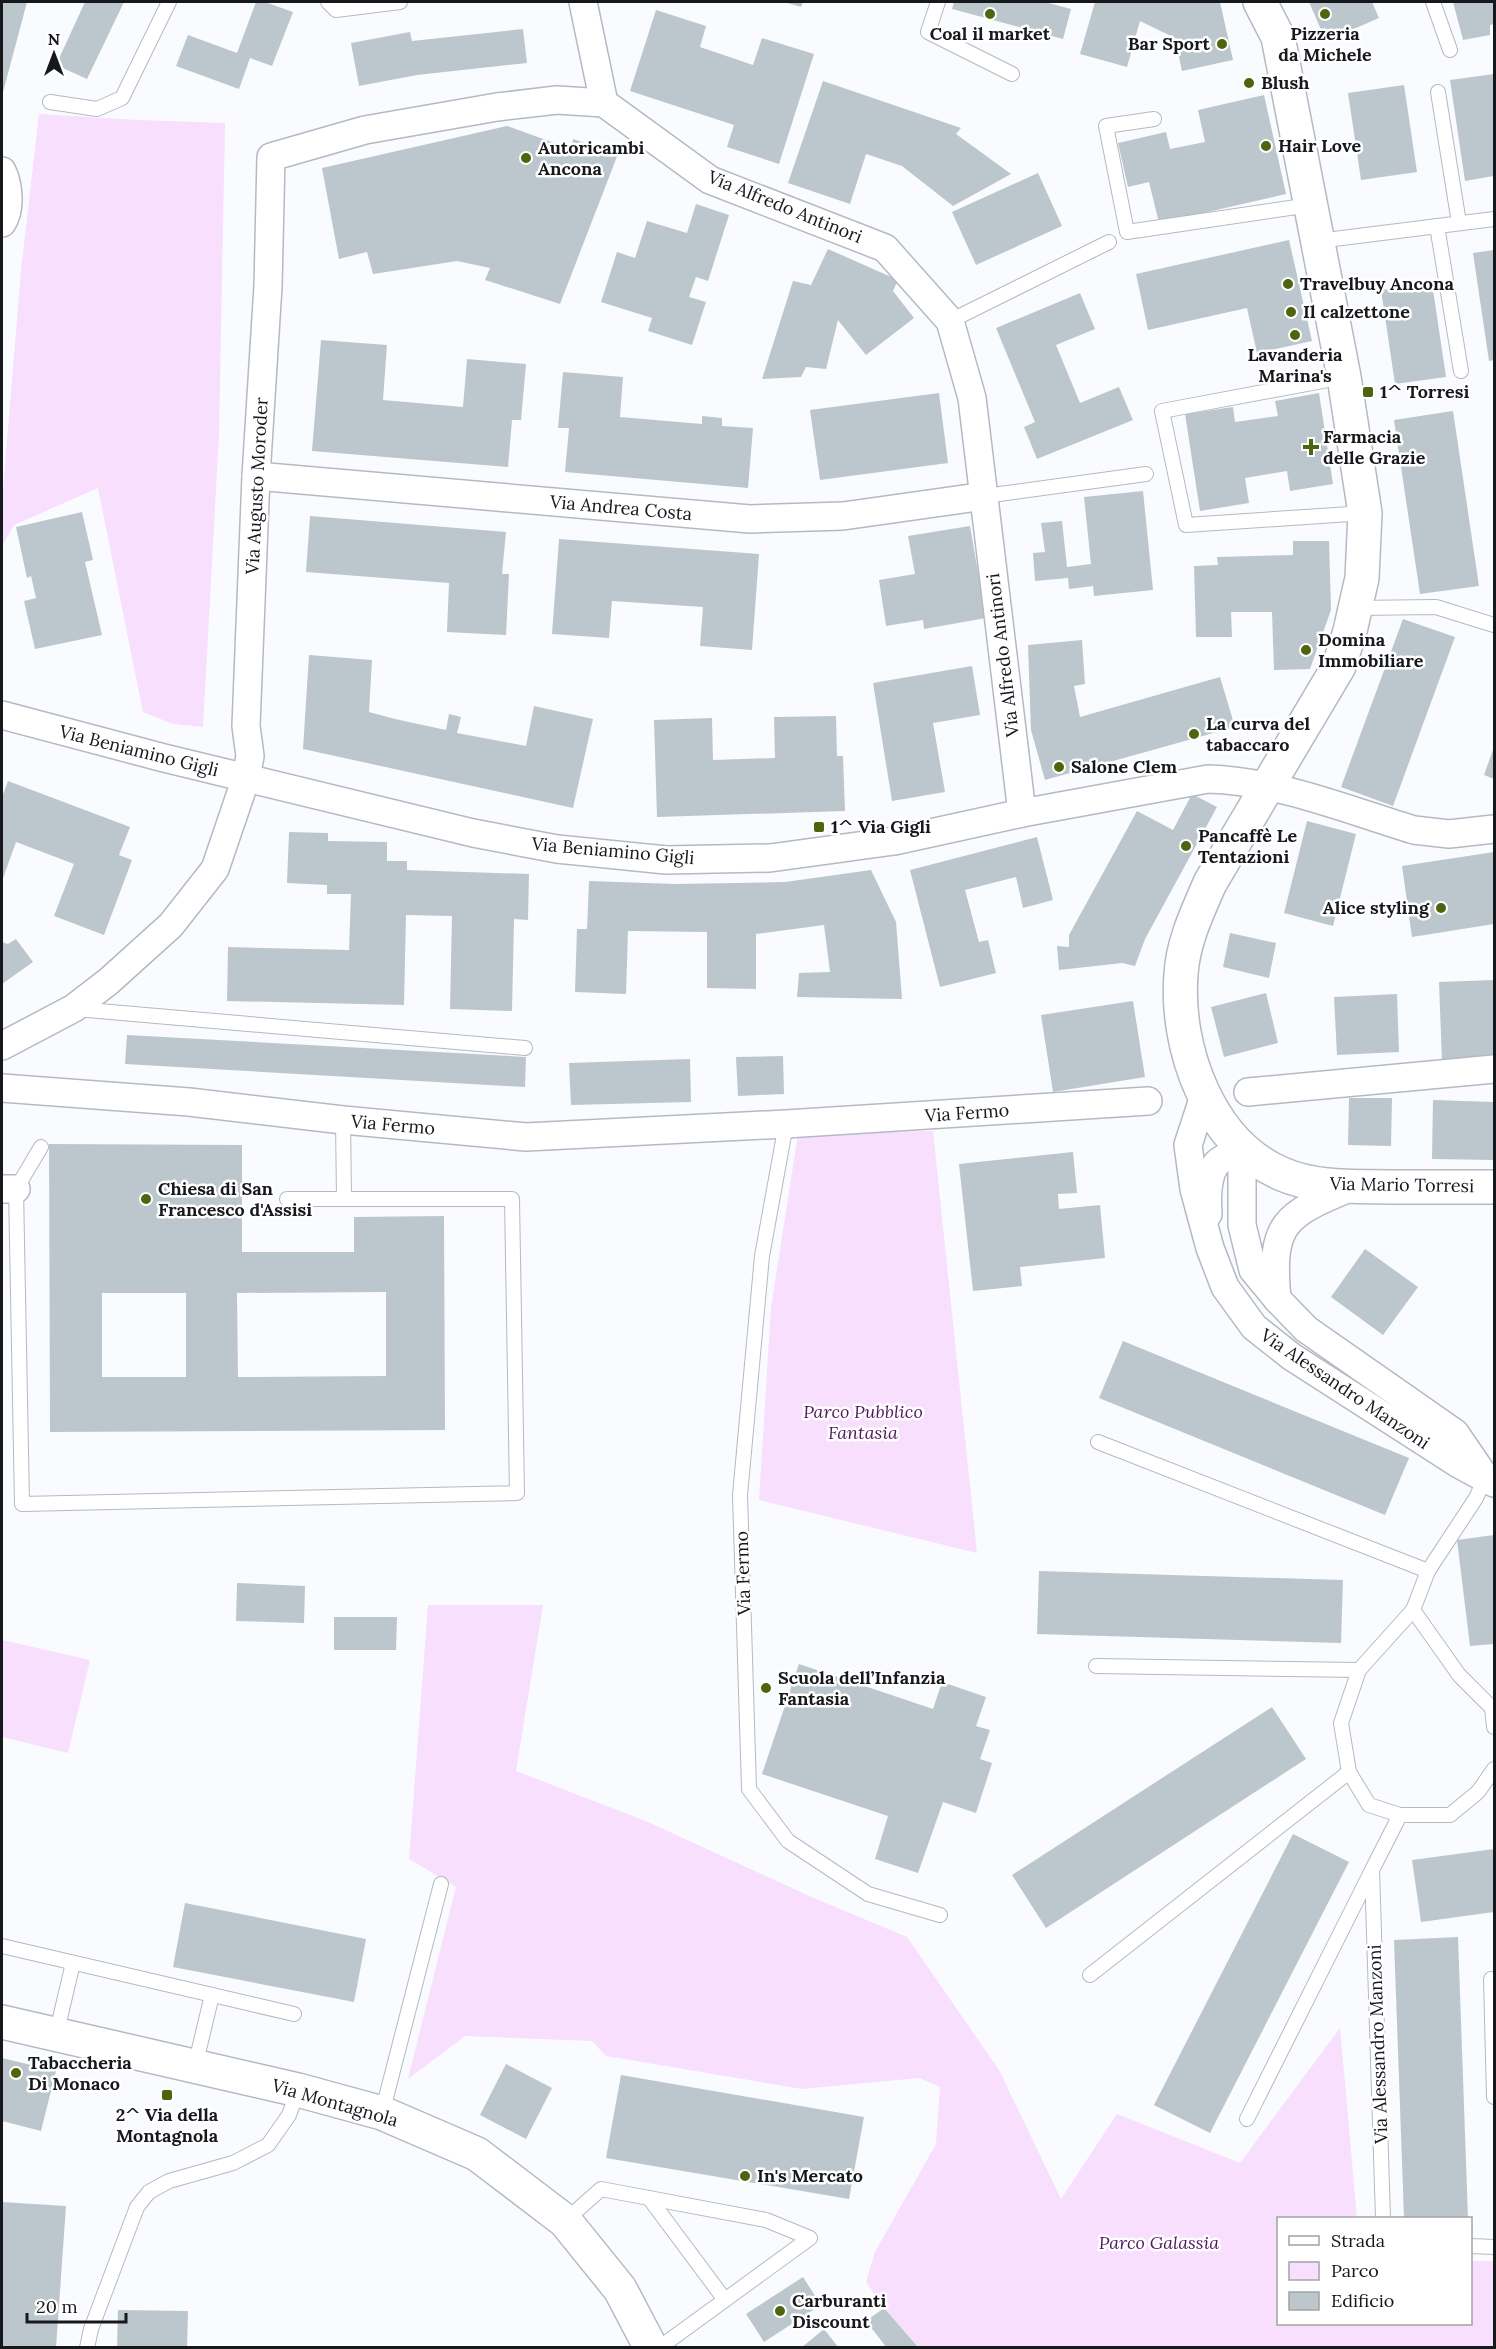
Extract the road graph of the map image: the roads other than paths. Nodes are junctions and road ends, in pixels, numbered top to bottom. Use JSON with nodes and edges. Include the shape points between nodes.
{"nodes":[{"id":1,"x":169,"y":2,"type":"edge"},
{"id":2,"x":328,"y":2,"type":"edge"},
{"id":3,"x":400,"y":2,"type":"edge"},
{"id":4,"x":583,"y":2,"type":"edge"},
{"id":5,"x":938,"y":2,"type":"edge"},
{"id":6,"x":1260,"y":2,"type":"edge"},
{"id":7,"x":1434,"y":2,"type":"edge"},
{"id":8,"x":1450,"y":50,"type":"dead end"},
{"id":9,"x":1012,"y":74,"type":"dead end"},
{"id":10,"x":1438,"y":92,"type":"dead end"},
{"id":11,"x":50,"y":102,"type":"dead end"},
{"id":12,"x":604,"y":103,"type":"junction"},
{"id":13,"x":1154,"y":119,"type":"dead end"},
{"id":14,"x":2,"y":171,"type":"edge"},
{"id":15,"x":1310,"y":205,"type":"junction"},
{"id":16,"x":1494,"y":219,"type":"edge"},
{"id":17,"x":2,"y":223,"type":"edge"},
{"id":18,"x":1459,"y":224,"type":"junction"},
{"id":19,"x":1437,"y":226,"type":"junction"},
{"id":20,"x":1317,"y":241,"type":"junction"},
{"id":21,"x":1109,"y":242,"type":"dead end"},
{"id":22,"x":950,"y":321,"type":"junction"},
{"id":23,"x":1461,"y":371,"type":"dead end"},
{"id":24,"x":1344,"y":377,"type":"junction"},
{"id":25,"x":1146,"y":474,"type":"dead end"},
{"id":26,"x":256,"y":476,"type":"junction"},
{"id":27,"x":985,"y":496,"type":"junction"},
{"id":28,"x":1365,"y":513,"type":"junction"},
{"id":29,"x":1355,"y":608,"type":"junction"},
{"id":30,"x":1494,"y":625,"type":"edge"},
{"id":31,"x":2,"y":715,"type":"edge"},
{"id":32,"x":246,"y":778,"type":"junction"},
{"id":33,"x":1269,"y":786,"type":"junction"},
{"id":34,"x":1022,"y":813,"type":"junction"},
{"id":35,"x":1494,"y":829,"type":"edge"},
{"id":36,"x":74,"y":1008,"type":"junction"},
{"id":37,"x":2,"y":1046,"type":"edge"},
{"id":38,"x":525,"y":1048,"type":"dead end"},
{"id":39,"x":1494,"y":1069,"type":"edge"},
{"id":40,"x":2,"y":1088,"type":"edge"},
{"id":41,"x":1248,"y":1092,"type":"dead end"},
{"id":42,"x":1204,"y":1096,"type":"junction"},
{"id":43,"x":1148,"y":1101,"type":"dead end"},
{"id":44,"x":343,"y":1120,"type":"junction"},
{"id":45,"x":786,"y":1124,"type":"junction"},
{"id":46,"x":41,"y":1147,"type":"dead end"},
{"id":47,"x":1242,"y":1149,"type":"junction"},
{"id":48,"x":1352,"y":1186,"type":"junction"},
{"id":49,"x":1494,"y":1187,"type":"edge"},
{"id":50,"x":9,"y":1189,"type":"edge"},
{"id":51,"x":286,"y":1199,"type":"dead end"},
{"id":52,"x":344,"y":1199,"type":"junction"},
{"id":53,"x":1210,"y":1248,"type":"junction"},
{"id":54,"x":1277,"y":1299,"type":"junction"},
{"id":55,"x":1098,"y":1442,"type":"dead end"},
{"id":56,"x":1490,"y":1481,"type":"edge"},
{"id":57,"x":1428,"y":1571,"type":"junction"},
{"id":58,"x":1413,"y":1610,"type":"junction"},
{"id":59,"x":1096,"y":1666,"type":"dead end"},
{"id":60,"x":1359,"y":1670,"type":"junction"},
{"id":61,"x":1494,"y":1727,"type":"edge"},
{"id":62,"x":1494,"y":1769,"type":"edge"},
{"id":63,"x":1349,"y":1772,"type":"junction"},
{"id":64,"x":1400,"y":1815,"type":"junction"},
{"id":65,"x":1372,"y":1870,"type":"junction"},
{"id":66,"x":441,"y":1884,"type":"dead end"},
{"id":67,"x":940,"y":1915,"type":"dead end"},
{"id":68,"x":2,"y":1946,"type":"edge"},
{"id":69,"x":74,"y":1963,"type":"junction"},
{"id":70,"x":1090,"y":1975,"type":"dead end"},
{"id":71,"x":1491,"y":1979,"type":"dead end"},
{"id":72,"x":212,"y":1995,"type":"junction"},
{"id":73,"x":294,"y":2014,"type":"dead end"},
{"id":74,"x":2,"y":2022,"type":"edge"},
{"id":75,"x":56,"y":2035,"type":"junction"},
{"id":76,"x":195,"y":2066,"type":"junction"},
{"id":77,"x":298,"y":2090,"type":"junction"},
{"id":78,"x":1494,"y":2097,"type":"edge"},
{"id":79,"x":382,"y":2113,"type":"junction"},
{"id":80,"x":1247,"y":2119,"type":"dead end"},
{"id":81,"x":649,"y":2198,"type":"junction"},
{"id":82,"x":1383,"y":2217,"type":"edge"},
{"id":83,"x":565,"y":2221,"type":"junction"},
{"id":84,"x":1472,"y":2246,"type":"edge"},
{"id":85,"x":1494,"y":2247,"type":"edge"},
{"id":86,"x":725,"y":2300,"type":"junction"},
{"id":87,"x":87,"y":2348,"type":"edge"},
{"id":88,"x":651,"y":2348,"type":"edge"},
{"id":89,"x":659,"y":2348,"type":"edge"}],
"edges":[{"from":1,"to":11,"type":"lane","via":[[122,99],[97,110]]},
{"from":2,"to":3,"type":"lane","via":[[336,10]]},
{"from":4,"to":12,"type":"street"},
{"from":5,"to":9,"type":"lane","via":[[928,32]]},
{"from":6,"to":15,"type":"street","name":"Via Mario Torresi","via":[[1278,37]]},
{"from":7,"to":8,"type":"lane"},
{"from":10,"to":18,"type":"lane"},
{"from":12,"to":22,"type":"street","name":"Via Alfredo Antinori","via":[[710,180],[885,248]]},
{"from":12,"to":26,"type":"street","name":"Via Augusto Moroder","via":[[557,100],[497,107],[365,130],[271,157],[268,297]]},
{"from":13,"to":15,"type":"lane","via":[[1106,126],[1128,232]]},
{"from":14,"to":17,"type":"street","via":[[7,183],[6,218]]},
{"from":15,"to":20,"type":"street","name":"Via Mario Torresi"},
{"from":16,"to":18,"type":"lane"},
{"from":18,"to":19,"type":"lane"},
{"from":19,"to":20,"type":"lane"},
{"from":19,"to":23,"type":"lane"},
{"from":20,"to":24,"type":"street","name":"Via Mario Torresi"},
{"from":21,"to":22,"type":"lane"},
{"from":22,"to":27,"type":"street","name":"Via Alfredo Antinori","via":[[972,398]]},
{"from":24,"to":28,"type":"street","name":"Via Mario Torresi"},
{"from":24,"to":28,"type":"lane","via":[[1162,411],[1186,525]]},
{"from":25,"to":27,"type":"lane"},
{"from":26,"to":27,"type":"street","name":"Via Andrea Costa","via":[[750,519],[843,516]]},
{"from":26,"to":32,"type":"street","name":"Via Augusto Moroder"},
{"from":27,"to":34,"type":"street","name":"Via Alfredo Antinori"},
{"from":28,"to":29,"type":"street","name":"Via Mario Torresi","via":[[1362,578]]},
{"from":29,"to":30,"type":"lane","via":[[1436,607]]},
{"from":29,"to":33,"type":"street","name":"Via Mario Torresi","via":[[1339,666]]},
{"from":31,"to":32,"type":"street","name":"Via Beniamino Gigli"},
{"from":32,"to":34,"type":"street","name":"Via Beniamino Gigli","via":[[494,837],[557,849],[666,860],[770,858],[894,841]]},
{"from":32,"to":36,"type":"street","name":"Via Augusto Moroder","via":[[215,869],[171,925]]},
{"from":33,"to":34,"type":"street","name":"Via Beniamino Gigli","via":[[1208,779]]},
{"from":33,"to":35,"type":"street","name":"Via Beniamino Gigli","via":[[1431,834]]},
{"from":33,"to":42,"type":"street","name":"Via Mario Torresi","via":[[1210,883],[1186,943],[1182,1005],[1186,1037]]},
{"from":36,"to":37,"type":"street","name":"Via Augusto Moroder"},
{"from":36,"to":38,"type":"lane"},
{"from":39,"to":41,"type":"street"},
{"from":40,"to":44,"type":"street","name":"Via Fermo","via":[[189,1102]]},
{"from":42,"to":47,"type":"street","name":"Via Mario Torresi","via":[[1221,1125]]},
{"from":42,"to":53,"type":"street","name":"Via Alessandro Manzoni","via":[[1188,1145],[1194,1189]]},
{"from":43,"to":45,"type":"street","name":"Via Fermo"},
{"from":44,"to":45,"type":"street","name":"Via Fermo","via":[[526,1137]]},
{"from":44,"to":52,"type":"lane"},
{"from":45,"to":67,"type":"lane","name":"Via Fermo","via":[[762,1256],[740,1495],[749,1789],[788,1841],[814,1859],[868,1894]]},
{"from":46,"to":50,"type":"lane"},
{"from":47,"to":48,"type":"street","name":"Via Mario Torresi","via":[[1283,1174],[1316,1183]]},
{"from":47,"to":53,"type":"street","name":"Via Alessandro Manzoni","via":[[1217,1163],[1211,1179],[1207,1198]]},
{"from":47,"to":54,"type":"street","name":"Via Alessandro Manzoni","via":[[1242,1225],[1253,1270]]},
{"from":48,"to":49,"type":"street","name":"Via Mario Torresi"},
{"from":48,"to":54,"type":"street","name":"Via Alessandro Manzoni","via":[[1315,1202],[1284,1226],[1276,1242]]},
{"from":50,"to":52,"type":"lane","via":[[18,1275],[22,1504],[517,1493],[512,1199]]},
{"from":51,"to":52,"type":"lane"},
{"from":53,"to":56,"type":"street","name":"Via Alessandro Manzoni","via":[[1225,1287],[1254,1327],[1292,1357]]},
{"from":54,"to":56,"type":"street","name":"Via Alessandro Manzoni","via":[[1306,1329],[1455,1433]]},
{"from":55,"to":57,"type":"lane"},
{"from":56,"to":57,"type":"lane"},
{"from":57,"to":58,"type":"lane"},
{"from":58,"to":60,"type":"lane"},
{"from":58,"to":61,"type":"lane","via":[[1459,1675],[1492,1708]]},
{"from":59,"to":60,"type":"lane"},
{"from":60,"to":63,"type":"lane","via":[[1341,1723]]},
{"from":62,"to":64,"type":"lane","via":[[1478,1792],[1450,1815]]},
{"from":63,"to":64,"type":"lane","via":[[1368,1805]]},
{"from":63,"to":70,"type":"lane"},
{"from":64,"to":65,"type":"lane","name":"Via Alessandro Manzoni"},
{"from":65,"to":80,"type":"lane","name":"Via Alessandro Manzoni"},
{"from":65,"to":82,"type":"lane","name":"Via Alessandro Manzoni"},
{"from":66,"to":79,"type":"lane"},
{"from":68,"to":69,"type":"lane"},
{"from":69,"to":72,"type":"lane"},
{"from":69,"to":75,"type":"lane"},
{"from":71,"to":78,"type":"lane"},
{"from":72,"to":73,"type":"lane"},
{"from":72,"to":76,"type":"lane"},
{"from":74,"to":75,"type":"street","name":"Via Montagnola"},
{"from":75,"to":76,"type":"street","name":"Via Montagnola"},
{"from":76,"to":77,"type":"street","name":"Via Montagnola"},
{"from":77,"to":79,"type":"street","name":"Via Montagnola"},
{"from":77,"to":87,"type":"lane","via":[[289,2115],[268,2145],[233,2163],[170,2181],[143,2199]]},
{"from":79,"to":83,"type":"street","name":"Via Montagnola","via":[[477,2154]]},
{"from":81,"to":83,"type":"lane","via":[[601,2189]]},
{"from":81,"to":86,"type":"lane"},
{"from":81,"to":86,"type":"lane","via":[[766,2220],[810,2238]]},
{"from":83,"to":88,"type":"street","name":"Via Montagnola","via":[[620,2289]]},
{"from":84,"to":85,"type":"lane"},
{"from":86,"to":89,"type":"lane"}]}
